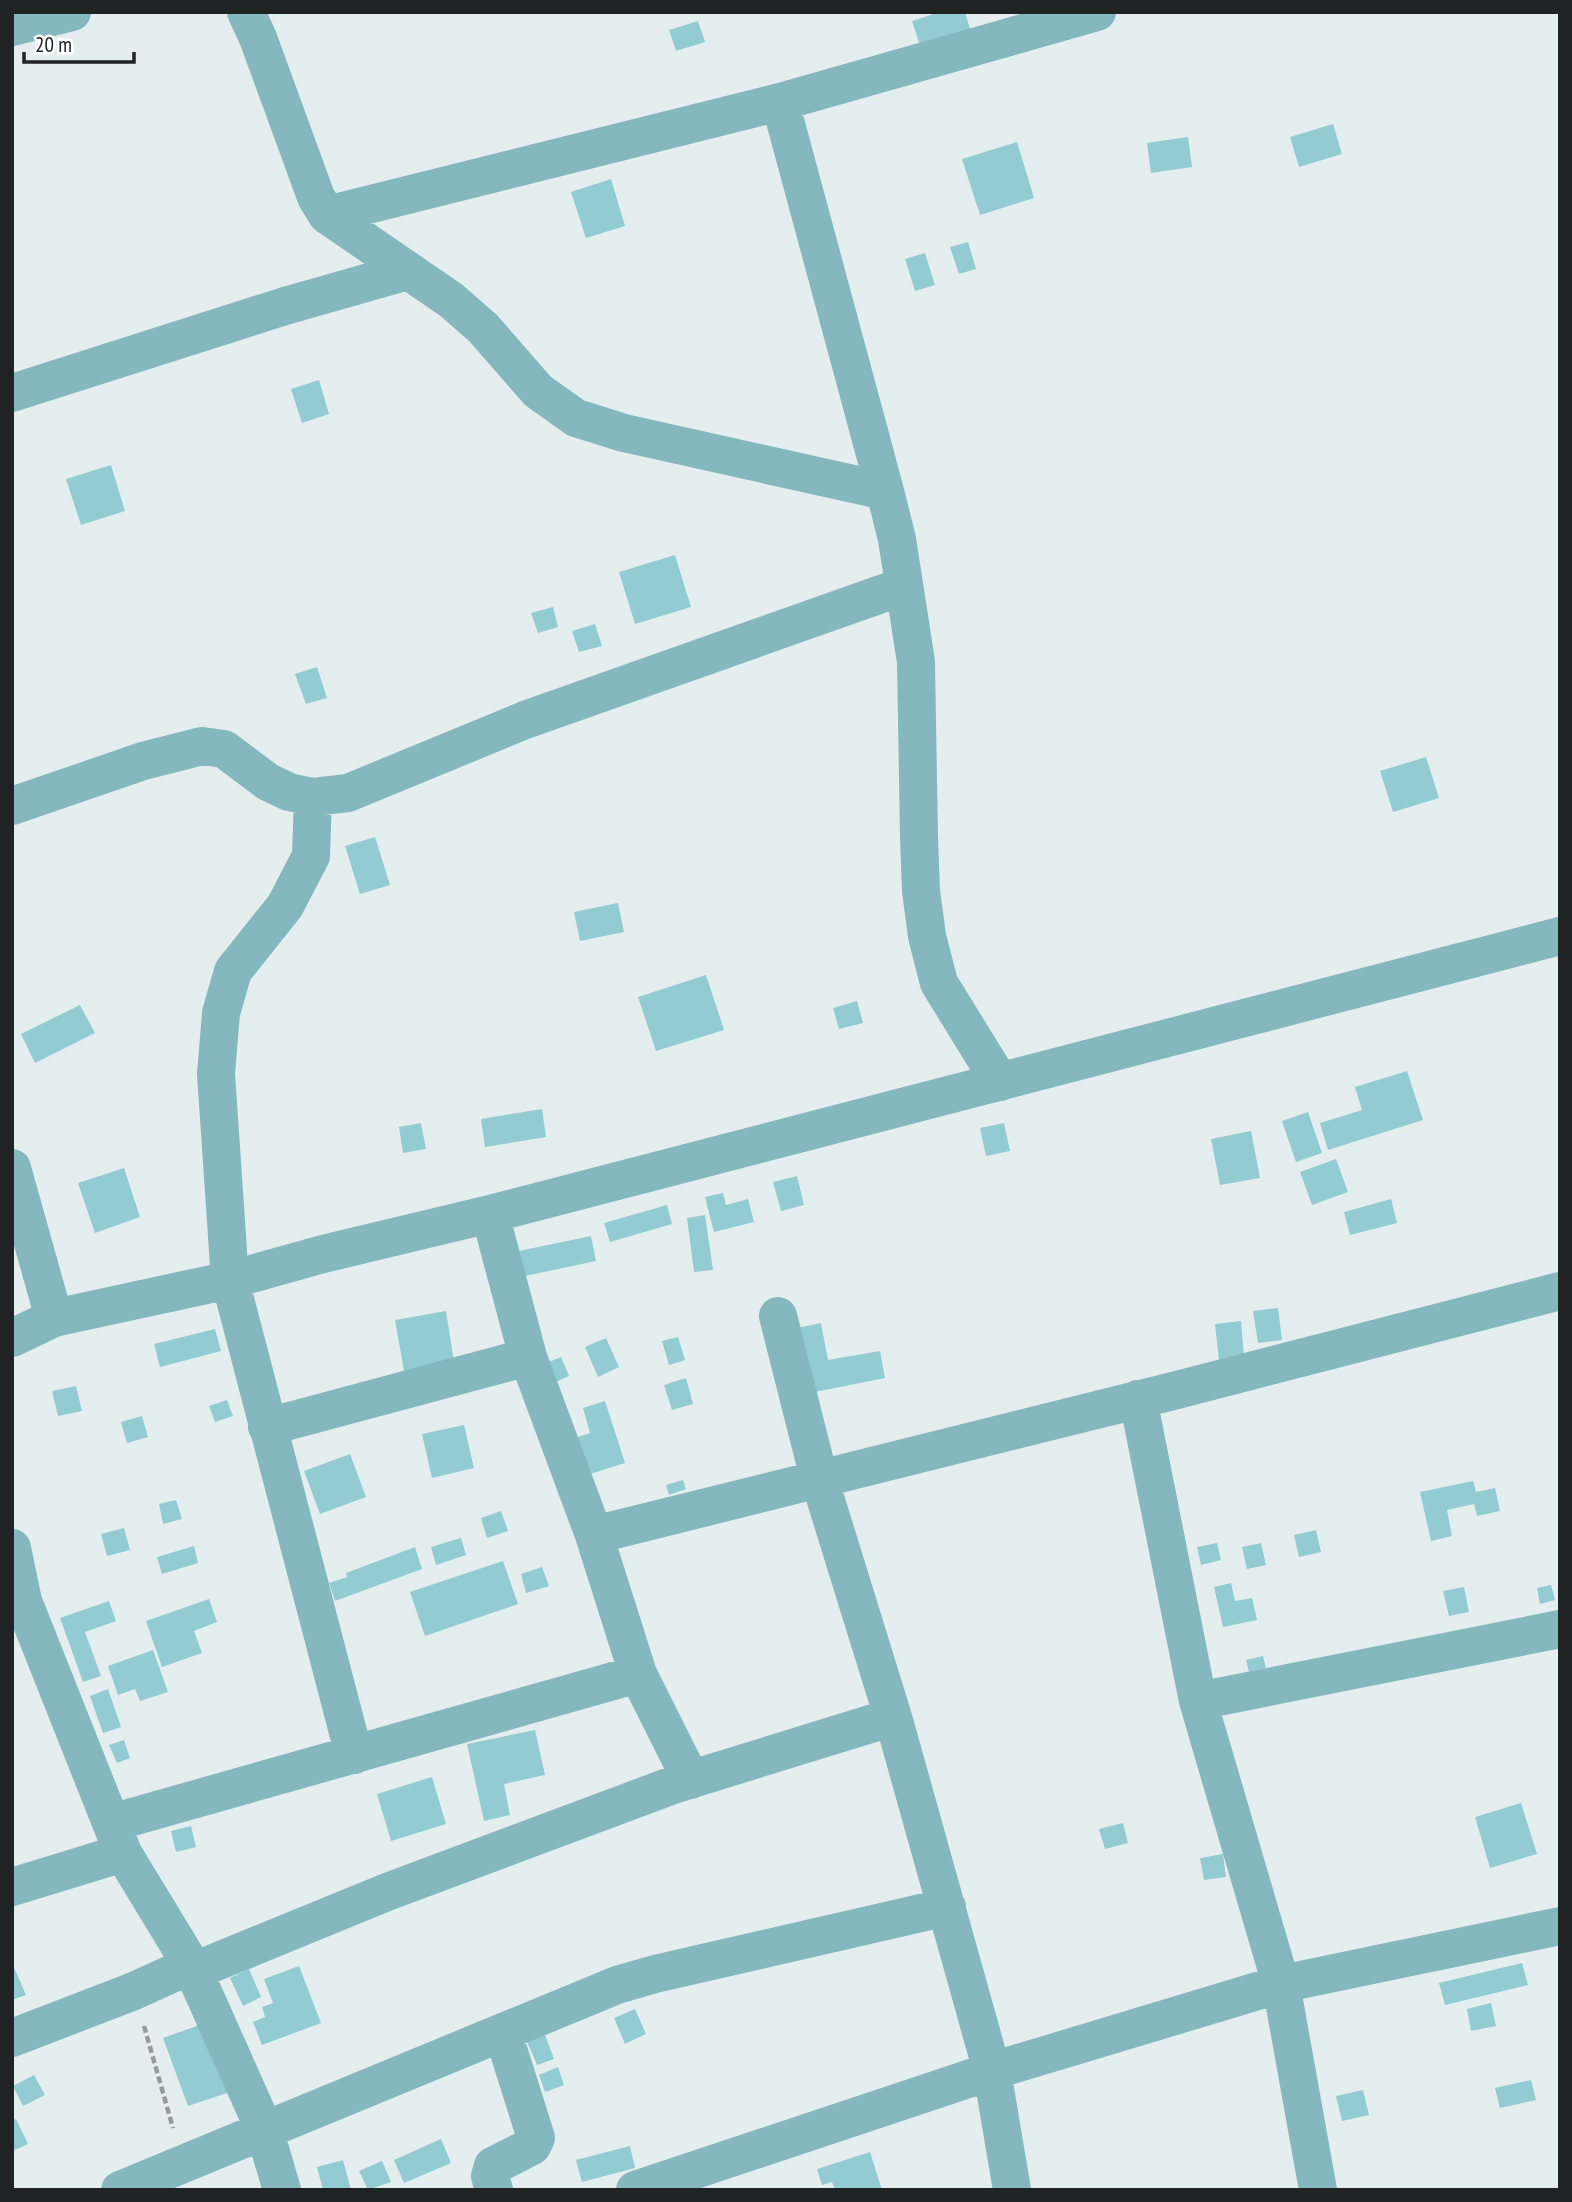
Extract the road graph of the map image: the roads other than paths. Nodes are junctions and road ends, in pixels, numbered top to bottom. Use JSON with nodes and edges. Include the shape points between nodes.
{"nodes":[{"id":1,"x":72,"y":12,"type":"edge"},
{"id":2,"x":246,"y":12,"type":"edge"},
{"id":3,"x":1097,"y":12,"type":"edge"},
{"id":4,"x":12,"y":27,"type":"edge"},
{"id":5,"x":780,"y":102,"type":"junction"},
{"id":6,"x":327,"y":215,"type":"junction"},
{"id":7,"x":408,"y":271,"type":"junction"},
{"id":8,"x":12,"y":393,"type":"edge"},
{"id":9,"x":885,"y":491,"type":"junction"},
{"id":10,"x":904,"y":586,"type":"junction"},
{"id":11,"x":313,"y":797,"type":"junction"},
{"id":12,"x":12,"y":806,"type":"edge"},
{"id":13,"x":1560,"y":936,"type":"edge"},
{"id":14,"x":1000,"y":1082,"type":"junction"},
{"id":15,"x":12,"y":1168,"type":"edge"},
{"id":16,"x":490,"y":1214,"type":"junction"},
{"id":17,"x":24,"y":1251,"type":"edge"},
{"id":18,"x":230,"y":1280,"type":"junction"},
{"id":19,"x":1560,"y":1291,"type":"edge"},
{"id":20,"x":778,"y":1317,"type":"dead end"},
{"id":21,"x":54,"y":1318,"type":"junction"},
{"id":22,"x":12,"y":1338,"type":"edge"},
{"id":23,"x":528,"y":1357,"type":"junction"},
{"id":24,"x":1138,"y":1399,"type":"junction"},
{"id":25,"x":267,"y":1427,"type":"junction"},
{"id":26,"x":819,"y":1478,"type":"junction"},
{"id":27,"x":594,"y":1535,"type":"junction"},
{"id":28,"x":12,"y":1548,"type":"edge"},
{"id":29,"x":18,"y":1602,"type":"edge"},
{"id":30,"x":1560,"y":1629,"type":"edge"},
{"id":31,"x":638,"y":1674,"type":"junction"},
{"id":32,"x":1198,"y":1701,"type":"junction"},
{"id":33,"x":893,"y":1717,"type":"junction"},
{"id":34,"x":354,"y":1755,"type":"junction"},
{"id":35,"x":691,"y":1780,"type":"junction"},
{"id":36,"x":117,"y":1838,"type":"junction"},
{"id":37,"x":12,"y":1887,"type":"edge"},
{"id":38,"x":947,"y":1907,"type":"junction"},
{"id":39,"x":1560,"y":1926,"type":"edge"},
{"id":40,"x":192,"y":1968,"type":"junction"},
{"id":41,"x":1281,"y":1984,"type":"junction"},
{"id":42,"x":503,"y":2032,"type":"junction"},
{"id":43,"x":12,"y":2038,"type":"edge"},
{"id":44,"x":992,"y":2071,"type":"junction"},
{"id":45,"x":264,"y":2129,"type":"junction"},
{"id":46,"x":120,"y":2190,"type":"edge"},
{"id":47,"x":282,"y":2190,"type":"edge"},
{"id":48,"x":494,"y":2190,"type":"edge"},
{"id":49,"x":635,"y":2190,"type":"edge"},
{"id":50,"x":1012,"y":2190,"type":"edge"},
{"id":51,"x":1318,"y":2190,"type":"edge"}],
"edges":[{"from":1,"to":4,"type":"street"},
{"from":2,"to":6,"type":"street","via":[[316,197]]},
{"from":3,"to":5,"type":"street"},
{"from":5,"to":6,"type":"street"},
{"from":5,"to":9,"type":"street"},
{"from":6,"to":7,"type":"street"},
{"from":7,"to":8,"type":"street"},
{"from":7,"to":9,"type":"street","via":[[451,300],[483,328],[538,391],[576,418],[624,433]]},
{"from":9,"to":10,"type":"street"},
{"from":10,"to":11,"type":"street","via":[[525,720],[348,793]]},
{"from":10,"to":14,"type":"street","via":[[916,662],[921,891],[927,936],[939,984]]},
{"from":11,"to":12,"type":"street","via":[[268,782],[224,749],[202,746]]},
{"from":11,"to":18,"type":"street","via":[[311,856],[285,906],[233,971],[221,1013],[216,1074]]},
{"from":13,"to":14,"type":"street"},
{"from":14,"to":16,"type":"street"},
{"from":15,"to":17,"type":"street"},
{"from":16,"to":18,"type":"street"},
{"from":16,"to":23,"type":"street"},
{"from":17,"to":21,"type":"street"},
{"from":18,"to":21,"type":"street"},
{"from":18,"to":25,"type":"street"},
{"from":19,"to":24,"type":"street"},
{"from":20,"to":26,"type":"street"},
{"from":21,"to":22,"type":"street"},
{"from":23,"to":25,"type":"street"},
{"from":23,"to":27,"type":"street"},
{"from":24,"to":26,"type":"street"},
{"from":24,"to":32,"type":"street"},
{"from":25,"to":34,"type":"street"},
{"from":26,"to":27,"type":"street"},
{"from":26,"to":33,"type":"street"},
{"from":27,"to":31,"type":"street"},
{"from":28,"to":29,"type":"street"},
{"from":29,"to":36,"type":"street"},
{"from":30,"to":32,"type":"street"},
{"from":31,"to":34,"type":"street"},
{"from":31,"to":35,"type":"street"},
{"from":32,"to":41,"type":"street"},
{"from":33,"to":35,"type":"street"},
{"from":33,"to":38,"type":"street"},
{"from":34,"to":36,"type":"street"},
{"from":35,"to":40,"type":"street"},
{"from":36,"to":37,"type":"street"},
{"from":36,"to":40,"type":"street"},
{"from":38,"to":42,"type":"street","via":[[655,1975],[582,1998]]},
{"from":38,"to":44,"type":"street"},
{"from":39,"to":41,"type":"street"},
{"from":40,"to":43,"type":"street"},
{"from":40,"to":45,"type":"street"},
{"from":41,"to":44,"type":"street"},
{"from":41,"to":51,"type":"street"},
{"from":42,"to":45,"type":"street"},
{"from":42,"to":48,"type":"street","via":[[536,2138],[532,2146],[493,2166]]},
{"from":44,"to":49,"type":"street"},
{"from":44,"to":50,"type":"street"},
{"from":45,"to":46,"type":"street"},
{"from":45,"to":47,"type":"street"}]}
